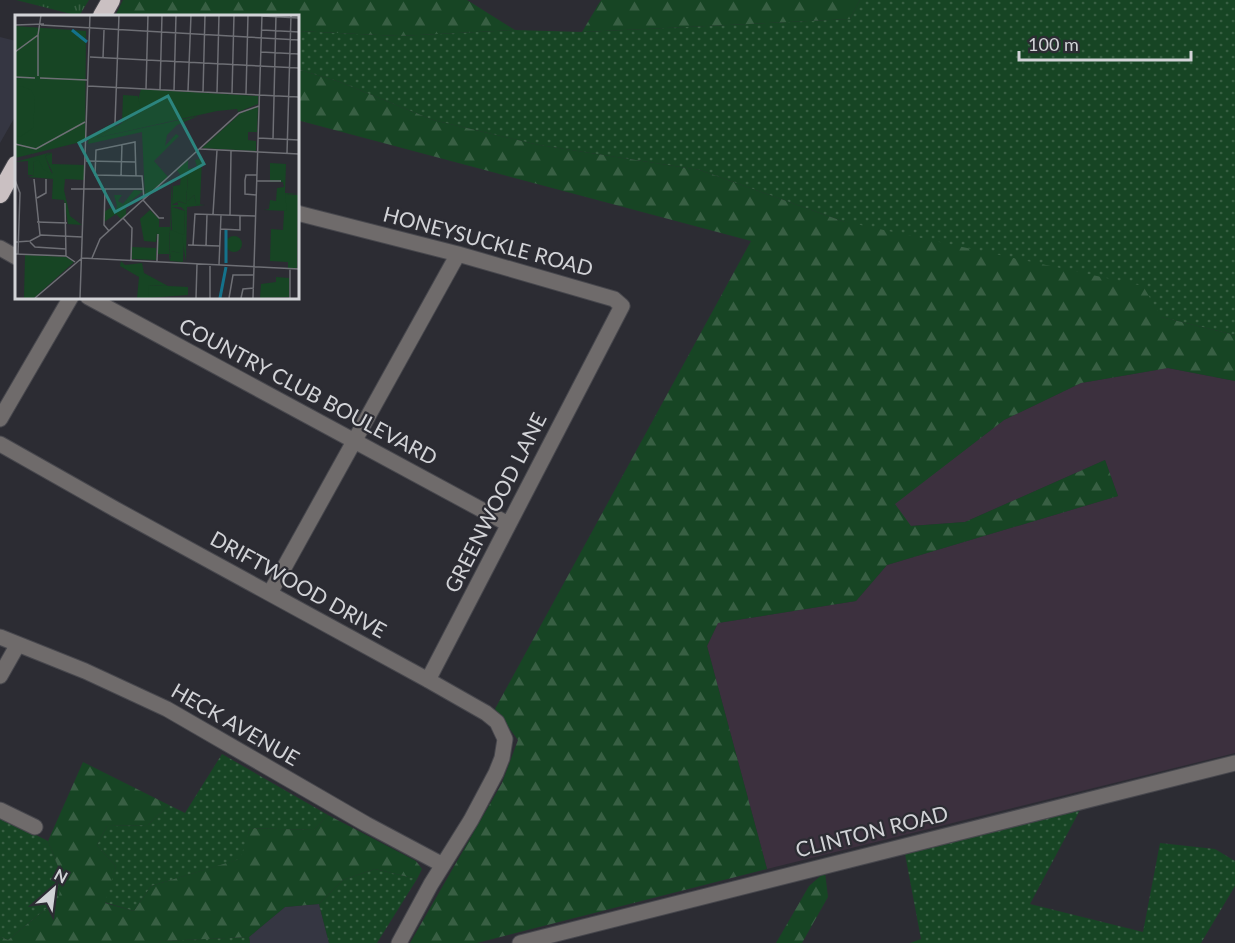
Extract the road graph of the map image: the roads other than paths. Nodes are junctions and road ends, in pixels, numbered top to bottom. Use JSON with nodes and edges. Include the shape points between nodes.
{"nodes":[{"id":1,"x":111,"y":0,"type":"edge"},
{"id":2,"x":103,"y":15,"type":"edge"},
{"id":3,"x":15,"y":167,"type":"edge"},
{"id":4,"x":0,"y":194,"type":"edge"},
{"id":5,"x":298,"y":213,"type":"edge"},
{"id":6,"x":0,"y":248,"type":"edge"},
{"id":7,"x":458,"y":254,"type":"junction"},
{"id":8,"x":15,"y":256,"type":"edge"},
{"id":9,"x":70,"y":298,"type":"edge"},
{"id":10,"x":90,"y":298,"type":"edge"},
{"id":11,"x":602,"y":346,"type":"joint"},
{"id":12,"x":0,"y":419,"type":"edge"},
{"id":13,"x":354,"y":441,"type":"junction"},
{"id":14,"x":0,"y":444,"type":"edge"},
{"id":15,"x":508,"y":524,"type":"junction"},
{"id":16,"x":270,"y":593,"type":"junction"},
{"id":17,"x":0,"y":637,"type":"edge"},
{"id":18,"x":18,"y":646,"type":"junction"},
{"id":19,"x":0,"y":676,"type":"edge"},
{"id":20,"x":428,"y":680,"type":"junction"},
{"id":21,"x":1235,"y":763,"type":"edge"},
{"id":22,"x":0,"y":810,"type":"edge"},
{"id":23,"x":34,"y":827,"type":"dead end"},
{"id":24,"x":443,"y":865,"type":"junction"},
{"id":25,"x":539,"y":941,"type":"edge"},
{"id":26,"x":399,"y":943,"type":"edge"},
{"id":27,"x":520,"y":943,"type":"edge"}],
"edges":[{"from":1,"to":2,"type":"highway"},
{"from":3,"to":4,"type":"highway"},
{"from":5,"to":7,"type":"street","name":"HONEYSUCKLE ROAD"},
{"from":6,"to":8,"type":"street"},
{"from":7,"to":11,"type":"street","name":"HONEYSUCKLE ROAD","via":[[619,302],[620,313]]},
{"from":7,"to":13,"type":"street"},
{"from":9,"to":12,"type":"street"},
{"from":10,"to":13,"type":"street","name":"COUNTRY CLUB BOULEVARD"},
{"from":11,"to":15,"type":"street","name":"GREENWOOD LANE"},
{"from":13,"to":15,"type":"street","name":"COUNTRY CLUB BOULEVARD"},
{"from":13,"to":16,"type":"street"},
{"from":14,"to":16,"type":"street","name":"DRIFTWOOD DRIVE"},
{"from":15,"to":20,"type":"street","name":"GREENWOOD LANE"},
{"from":16,"to":20,"type":"street","name":"DRIFTWOOD DRIVE"},
{"from":17,"to":18,"type":"street","name":"HECK AVENUE"},
{"from":18,"to":19,"type":"street"},
{"from":18,"to":24,"type":"street","name":"HECK AVENUE","via":[[85,671],[167,709]]},
{"from":20,"to":24,"type":"street","name":"DRIFTWOOD DRIVE","via":[[486,713],[505,739],[496,773]]},
{"from":21,"to":25,"type":"street","name":"CLINTON ROAD"},
{"from":22,"to":23,"type":"street"},
{"from":24,"to":26,"type":"street"},
{"from":25,"to":27,"type":"street","name":"CLINTON ROAD"}]}
